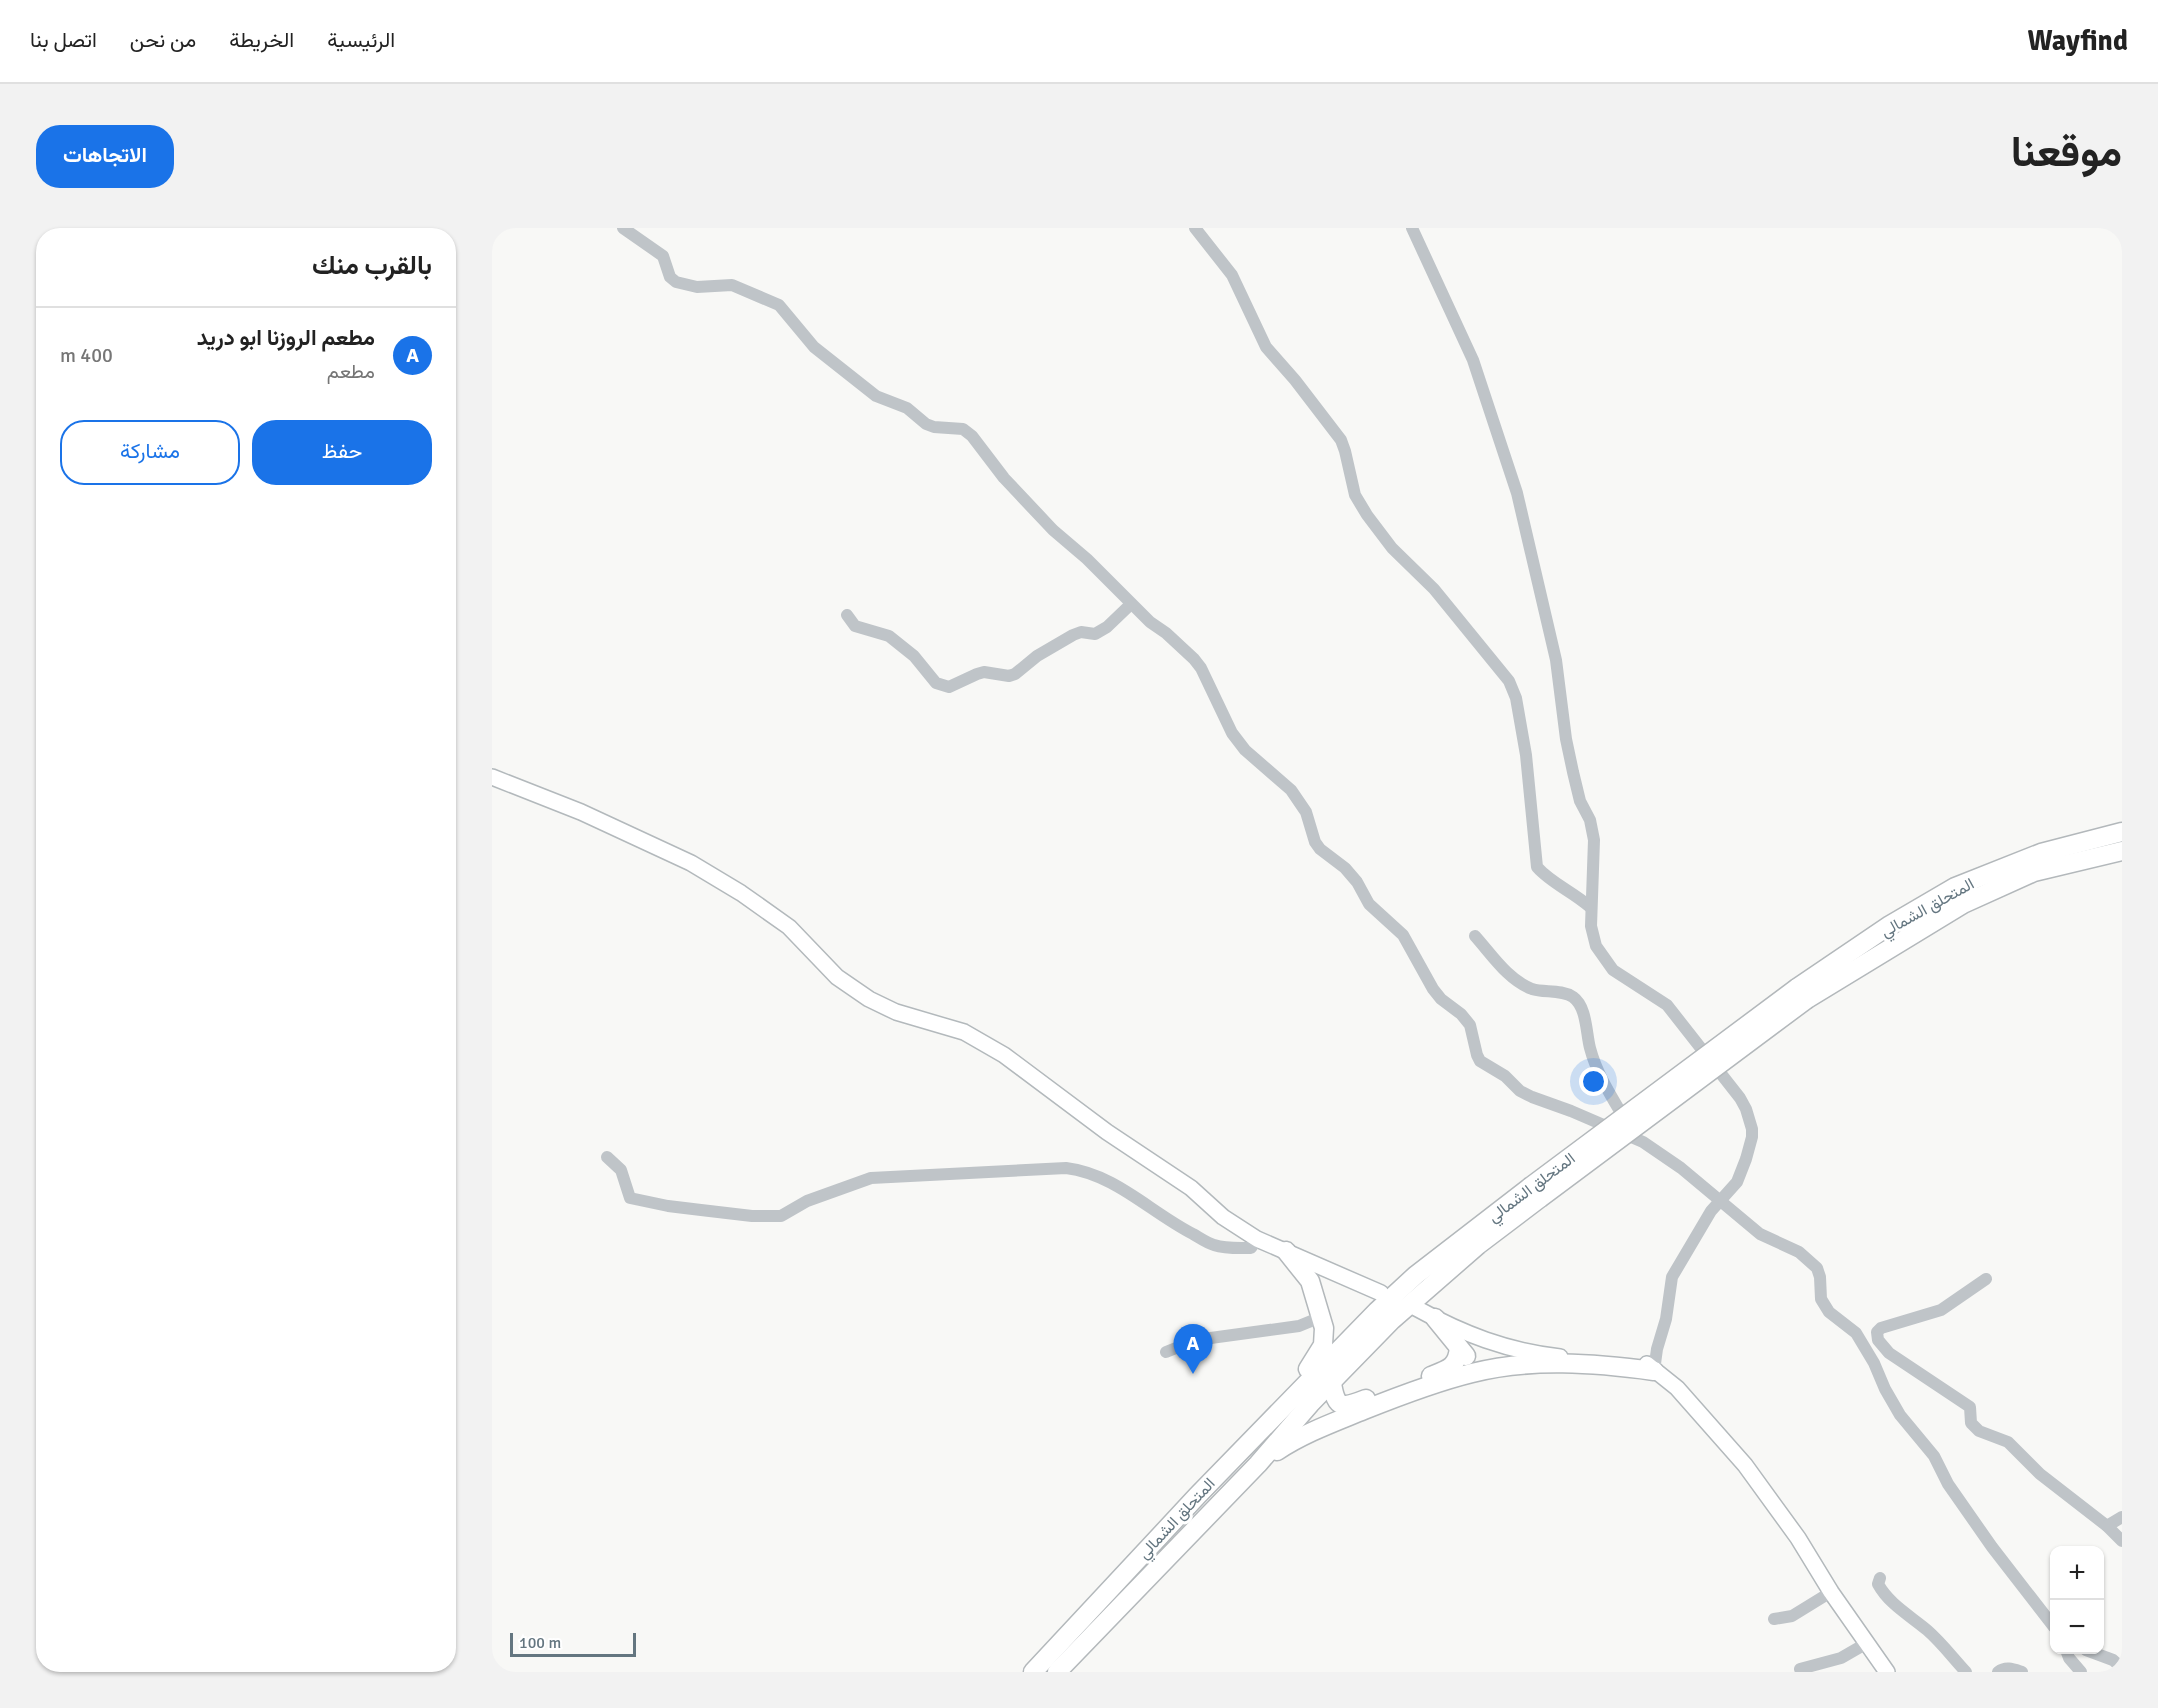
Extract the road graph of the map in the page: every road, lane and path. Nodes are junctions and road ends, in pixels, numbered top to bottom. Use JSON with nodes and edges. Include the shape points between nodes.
{"nodes":[{"id":1,"x":623,"y":228,"type":"edge"},
{"id":2,"x":1195,"y":228,"type":"edge"},
{"id":3,"x":1412,"y":228,"type":"edge"},
{"id":4,"x":1131,"y":604,"type":"junction"},
{"id":5,"x":848,"y":615,"type":"dead end"},
{"id":6,"x":492,"y":777,"type":"edge"},
{"id":7,"x":2122,"y":831,"type":"edge"},
{"id":8,"x":2122,"y":851,"type":"edge"},
{"id":9,"x":1590,"y":907,"type":"junction"},
{"id":10,"x":1475,"y":936,"type":"dead end"},
{"id":11,"x":1802,"y":994,"type":"junction"},
{"id":12,"x":1636,"y":1140,"type":"junction"},
{"id":13,"x":607,"y":1157,"type":"dead end"},
{"id":14,"x":1535,"y":1193,"type":"junction"},
{"id":15,"x":1720,"y":1201,"type":"junction"},
{"id":16,"x":1257,"y":1239,"type":"junction"},
{"id":17,"x":1286,"y":1251,"type":"joint"},
{"id":18,"x":1311,"y":1269,"type":"junction"},
{"id":19,"x":1986,"y":1279,"type":"dead end"},
{"id":20,"x":1381,"y":1293,"type":"dead end"},
{"id":21,"x":1416,"y":1308,"type":"dead end"},
{"id":22,"x":1374,"y":1314,"type":"junction"},
{"id":23,"x":1435,"y":1318,"type":"junction"},
{"id":24,"x":1322,"y":1323,"type":"junction"},
{"id":25,"x":1458,"y":1328,"type":"junction"},
{"id":26,"x":1459,"y":1348,"type":"junction"},
{"id":27,"x":1166,"y":1352,"type":"dead end"},
{"id":28,"x":1533,"y":1354,"type":"junction"},
{"id":29,"x":1477,"y":1368,"type":"junction"},
{"id":30,"x":1445,"y":1371,"type":"junction"},
{"id":31,"x":1654,"y":1371,"type":"junction"},
{"id":32,"x":1332,"y":1383,"type":"junction"},
{"id":33,"x":1265,"y":1425,"type":"junction"},
{"id":34,"x":1258,"y":1464,"type":"junction"},
{"id":35,"x":2122,"y":1517,"type":"edge"},
{"id":36,"x":2107,"y":1526,"type":"junction"},
{"id":37,"x":2122,"y":1541,"type":"edge"},
{"id":38,"x":1880,"y":1578,"type":"dead end"},
{"id":39,"x":1831,"y":1592,"type":"junction"},
{"id":40,"x":1774,"y":1619,"type":"dead end"},
{"id":41,"x":2050,"y":1621,"type":"edge"},
{"id":42,"x":1867,"y":1643,"type":"junction"},
{"id":43,"x":2068,"y":1654,"type":"edge"},
{"id":44,"x":2097,"y":1654,"type":"edge"},
{"id":45,"x":2122,"y":1668,"type":"edge"},
{"id":46,"x":1800,"y":1669,"type":"dead end"},
{"id":47,"x":1033,"y":1672,"type":"edge"},
{"id":48,"x":1057,"y":1672,"type":"edge"},
{"id":49,"x":1887,"y":1672,"type":"edge"},
{"id":50,"x":1966,"y":1672,"type":"edge"},
{"id":51,"x":1998,"y":1672,"type":"edge"},
{"id":52,"x":2022,"y":1672,"type":"edge"},
{"id":53,"x":2071,"y":1672,"type":"edge"},
{"id":54,"x":2081,"y":1672,"type":"edge"}],
"edges":[{"from":1,"to":4,"type":"street","via":[[663,256],[676,282],[697,287],[732,285],[779,305],[814,346],[876,396],[907,408],[926,424],[963,429],[1016,492]]},
{"from":2,"to":9,"type":"street","via":[[1232,275],[1266,346],[1341,440],[1355,495],[1368,515],[1392,548],[1434,589],[1509,681],[1516,698],[1526,755],[1537,867]]},
{"from":3,"to":9,"type":"street","via":[[1473,360],[1516,493],[1556,660],[1573,772],[1594,840]]},
{"from":4,"to":5,"type":"street","via":[[1107,627],[1095,634],[1073,635],[1014,674],[984,672],[950,687],[936,683],[914,656],[889,636],[855,626]]},
{"from":4,"to":12,"type":"street","via":[[1194,658],[1223,718],[1245,750],[1291,790],[1306,812],[1320,849],[1345,868],[1369,904],[1403,935],[1433,989],[1470,1025],[1480,1061],[1532,1097]]},
{"from":6,"to":16,"type":"main road","via":[[619,828],[741,893],[789,927],[837,977],[869,999],[896,1012],[964,1032],[1004,1055],[1107,1132],[1191,1188],[1223,1218]]},
{"from":7,"to":11,"type":"highway","name":"المتحلق الشمالي","via":[[2042,853],[1955,887],[1890,925]]},
{"from":8,"to":11,"type":"highway","name":"المتحلق الشمالي","via":[[2034,872],[1964,904]]},
{"from":9,"to":15,"type":"street","via":[[1596,946],[1604,959],[1622,977],[1667,1005],[1712,1059],[1746,1109],[1752,1129],[1749,1150],[1737,1182]]},
{"from":10,"to":12,"type":"street","via":[[1516,982],[1534,990],[1573,997],[1585,1021],[1597,1070]]},
{"from":11,"to":14,"type":"highway","name":"المتحلق الشمالي","bridge":true},
{"from":12,"to":15,"type":"street","via":[[1681,1168]]},
{"from":13,"to":16,"type":"street","via":[[621,1170],[630,1198],[752,1216],[781,1216],[807,1201],[870,1178],[1082,1170],[1103,1177],[1213,1245],[1251,1248]]},
{"from":14,"to":22,"type":"highway","name":"المتحلق الشمالي","via":[[1416,1275]]},
{"from":14,"to":32,"type":"highway","name":"المتحلق الشمالي","via":[[1392,1320]]},
{"from":15,"to":31,"type":"street","via":[[1672,1276]]},
{"from":15,"to":41,"type":"street","via":[[1760,1234],[1799,1252],[1817,1268],[1821,1299],[1829,1312],[1856,1334],[1900,1415],[1934,1456],[1948,1484],[1992,1547]]},
{"from":16,"to":17,"type":"main road"},
{"from":17,"to":18,"type":"highway"},
{"from":18,"to":20,"type":"main road"},
{"from":18,"to":24,"type":"highway"},
{"from":19,"to":36,"type":"street","via":[[1941,1310],[1881,1328],[1878,1340],[1889,1353],[1970,1407],[1971,1423],[1979,1431],[2008,1442],[2040,1474]]},
{"from":21,"to":23,"type":"main road"},
{"from":22,"to":24,"type":"highway","via":[[1341,1331],[1331,1331]]},
{"from":22,"to":33,"type":"highway","name":"المتحلق الشمالي"},
{"from":23,"to":25,"type":"main road"},
{"from":23,"to":26,"type":"highway"},
{"from":24,"to":27,"type":"street","via":[[1196,1340]]},
{"from":24,"to":33,"type":"highway","via":[[1323,1345],[1318,1355]]},
{"from":25,"to":28,"type":"main road","via":[[1489,1343]]},
{"from":25,"to":29,"type":"highway","via":[[1470,1341]]},
{"from":26,"to":29,"type":"highway"},
{"from":26,"to":30,"type":"highway","via":[[1457,1360]]},
{"from":28,"to":29,"type":"highway","via":[[1501,1356]]},
{"from":28,"to":31,"type":"main road","via":[[1647,1364]]},
{"from":29,"to":30,"type":"highway"},
{"from":29,"to":31,"type":"highway","via":[[1558,1364]]},
{"from":29,"to":34,"type":"highway","via":[[1315,1431]]},
{"from":30,"to":32,"type":"highway","via":[[1349,1406],[1334,1398]]},
{"from":31,"to":39,"type":"main road","via":[[1677,1388],[1745,1465]]},
{"from":32,"to":34,"type":"highway","name":"المتحلق الشمالي"},
{"from":33,"to":47,"type":"highway","name":"المتحلق الشمالي"},
{"from":34,"to":48,"type":"highway","name":"المتحلق الشمالي"},
{"from":35,"to":36,"type":"street"},
{"from":36,"to":37,"type":"street"},
{"from":38,"to":50,"type":"street","via":[[1878,1584],[1883,1594],[1932,1634]]},
{"from":39,"to":40,"type":"street","via":[[1792,1616]]},
{"from":39,"to":42,"type":"main road"},
{"from":42,"to":46,"type":"street","via":[[1841,1658]]},
{"from":42,"to":49,"type":"main road"},
{"from":43,"to":53,"type":"street"},
{"from":43,"to":54,"type":"street"},
{"from":44,"to":45,"type":"street"},
{"from":51,"to":52,"type":"street","via":[[2011,1668]]}]}
